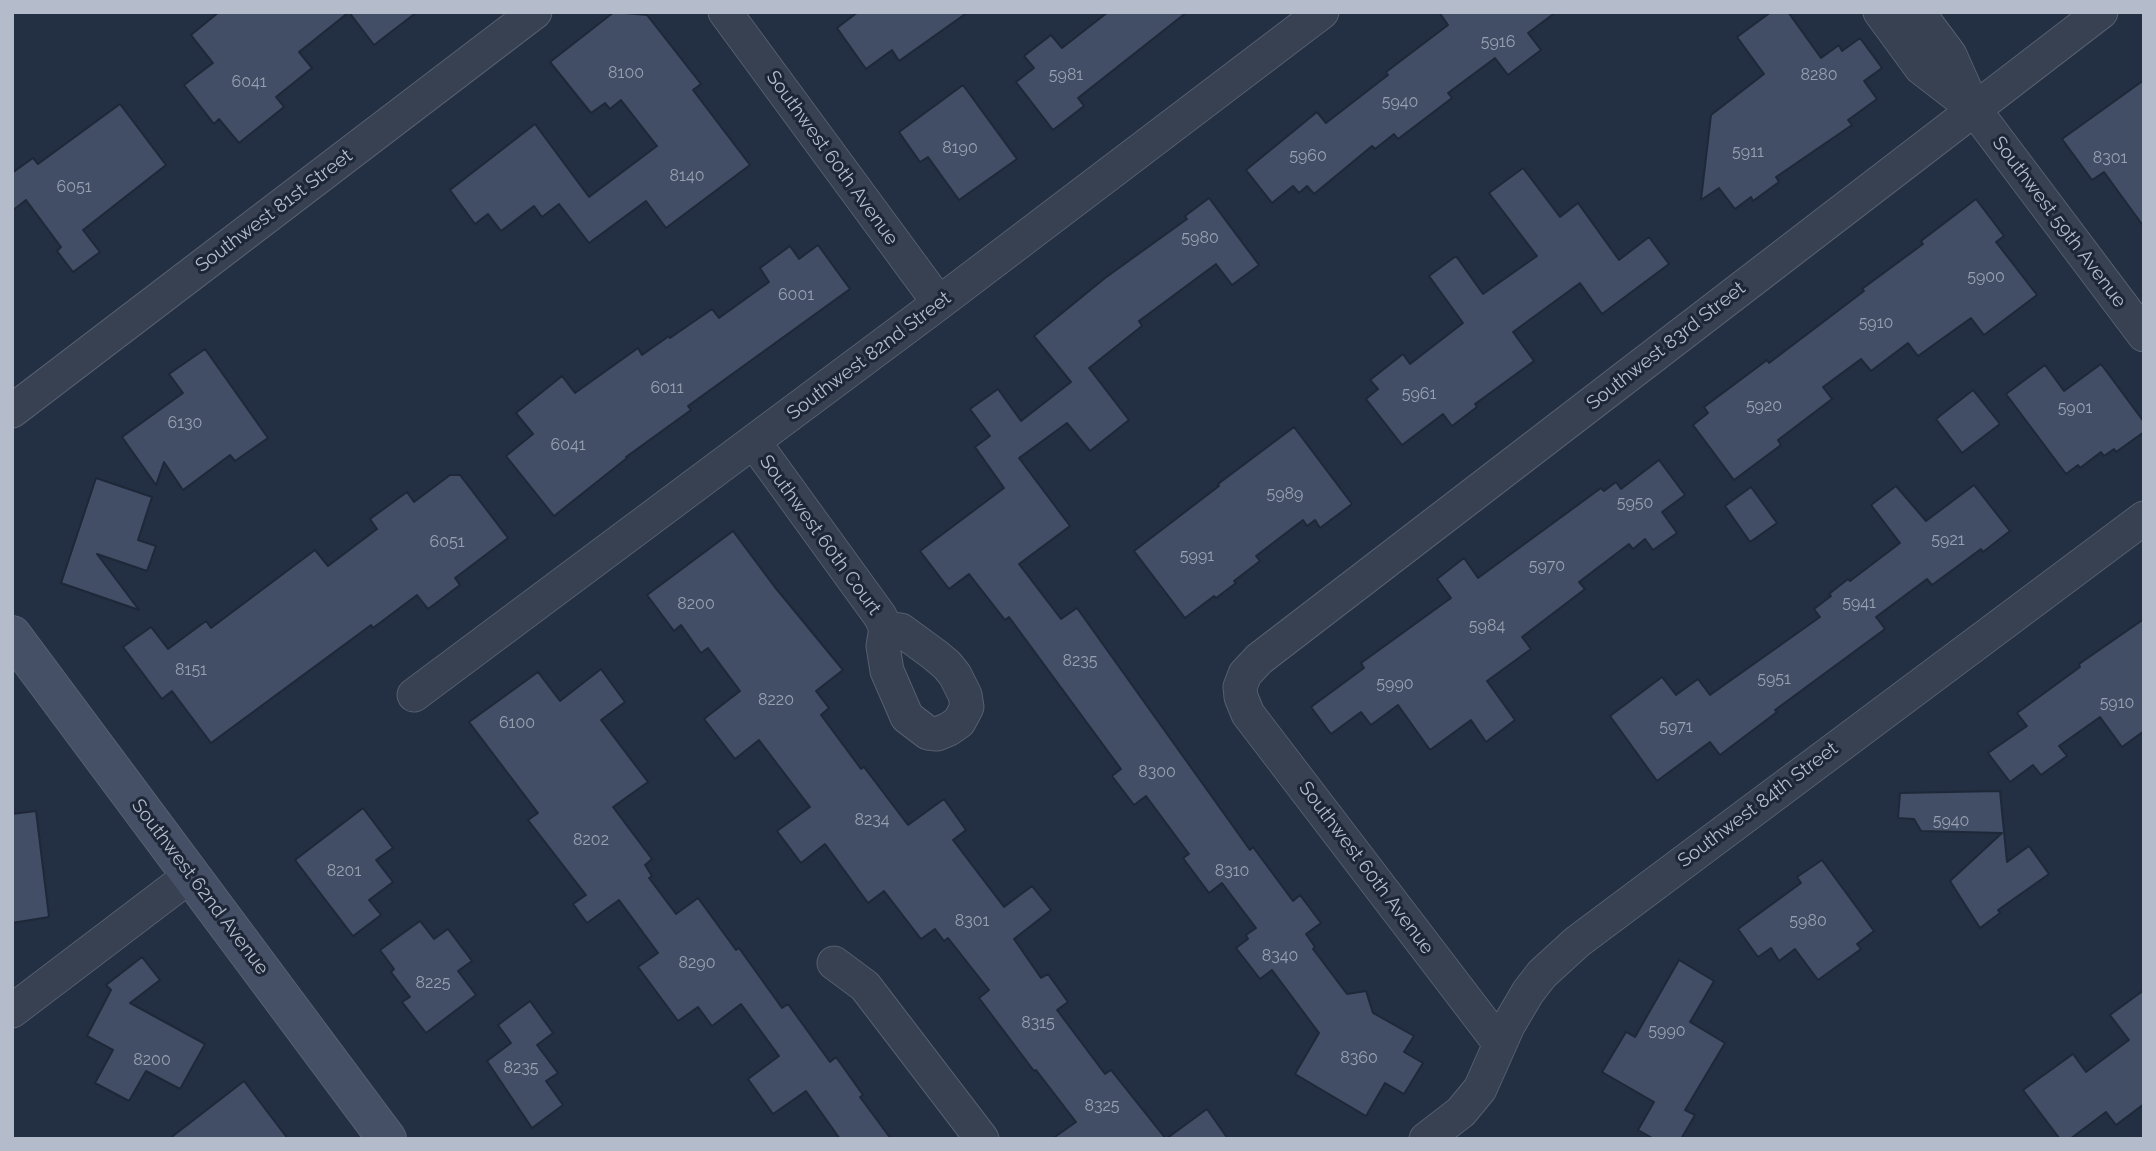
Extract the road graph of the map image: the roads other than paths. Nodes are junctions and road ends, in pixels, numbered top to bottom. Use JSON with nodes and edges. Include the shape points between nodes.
{"nodes":[{"id":1,"x":535,"y":12,"type":"edge"},
{"id":2,"x":724,"y":12,"type":"edge"},
{"id":3,"x":1322,"y":12,"type":"edge"},
{"id":4,"x":1880,"y":12,"type":"edge"},
{"id":5,"x":1918,"y":12,"type":"edge"},
{"id":6,"x":2101,"y":12,"type":"edge"},
{"id":7,"x":1974,"y":109,"type":"junction"},
{"id":8,"x":939,"y":303,"type":"junction"},
{"id":9,"x":2144,"y":335,"type":"edge"},
{"id":10,"x":12,"y":411,"type":"edge"},
{"id":11,"x":754,"y":442,"type":"junction"},
{"id":12,"x":2144,"y":518,"type":"edge"},
{"id":13,"x":886,"y":628,"type":"dead end"},
{"id":14,"x":12,"y":635,"type":"edge"},
{"id":15,"x":1241,"y":687,"type":"joint"},
{"id":16,"x":414,"y":695,"type":"dead end"},
{"id":17,"x":191,"y":875,"type":"junction"},
{"id":18,"x":834,"y":963,"type":"dead end"},
{"id":19,"x":12,"y":1011,"type":"edge"},
{"id":20,"x":1500,"y":1044,"type":"junction"},
{"id":21,"x":387,"y":1139,"type":"edge"},
{"id":22,"x":982,"y":1139,"type":"edge"},
{"id":23,"x":1426,"y":1139,"type":"edge"}],
"edges":[{"from":1,"to":10,"type":"street","name":"Southwest 81st Street"},
{"from":2,"to":8,"type":"street","name":"Southwest 60th Avenue"},
{"from":3,"to":8,"type":"street","name":"Southwest 82nd Street"},
{"from":4,"to":7,"type":"street","name":"Southwest 59th Avenue","via":[[1921,68]]},
{"from":5,"to":7,"type":"street","name":"Southwest 59th Avenue","via":[[1950,55]]},
{"from":6,"to":7,"type":"street","name":"Southwest 83rd Street"},
{"from":7,"to":9,"type":"street","name":"Southwest 59th Avenue"},
{"from":7,"to":15,"type":"street","name":"Southwest 83rd Street","via":[[1259,659],[1245,674]]},
{"from":8,"to":11,"type":"street","name":"Southwest 82nd Street"},
{"from":11,"to":13,"type":"street","name":"Southwest 60th Court"},
{"from":11,"to":16,"type":"street","name":"Southwest 82nd Street"},
{"from":12,"to":20,"type":"street","name":"Southwest 84th Street","via":[[1597,925],[1542,974]]},
{"from":14,"to":17,"type":"street","name":"Southwest 62nd Avenue"},
{"from":15,"to":20,"type":"street","name":"Southwest 60th Avenue","via":[[1248,714]]},
{"from":17,"to":19,"type":"street"},
{"from":17,"to":21,"type":"street","name":"Southwest 62nd Avenue"},
{"from":18,"to":22,"type":"street","via":[[865,986]]},
{"from":20,"to":23,"type":"street","name":"Southwest 84th Street","via":[[1469,1104]]}]}
